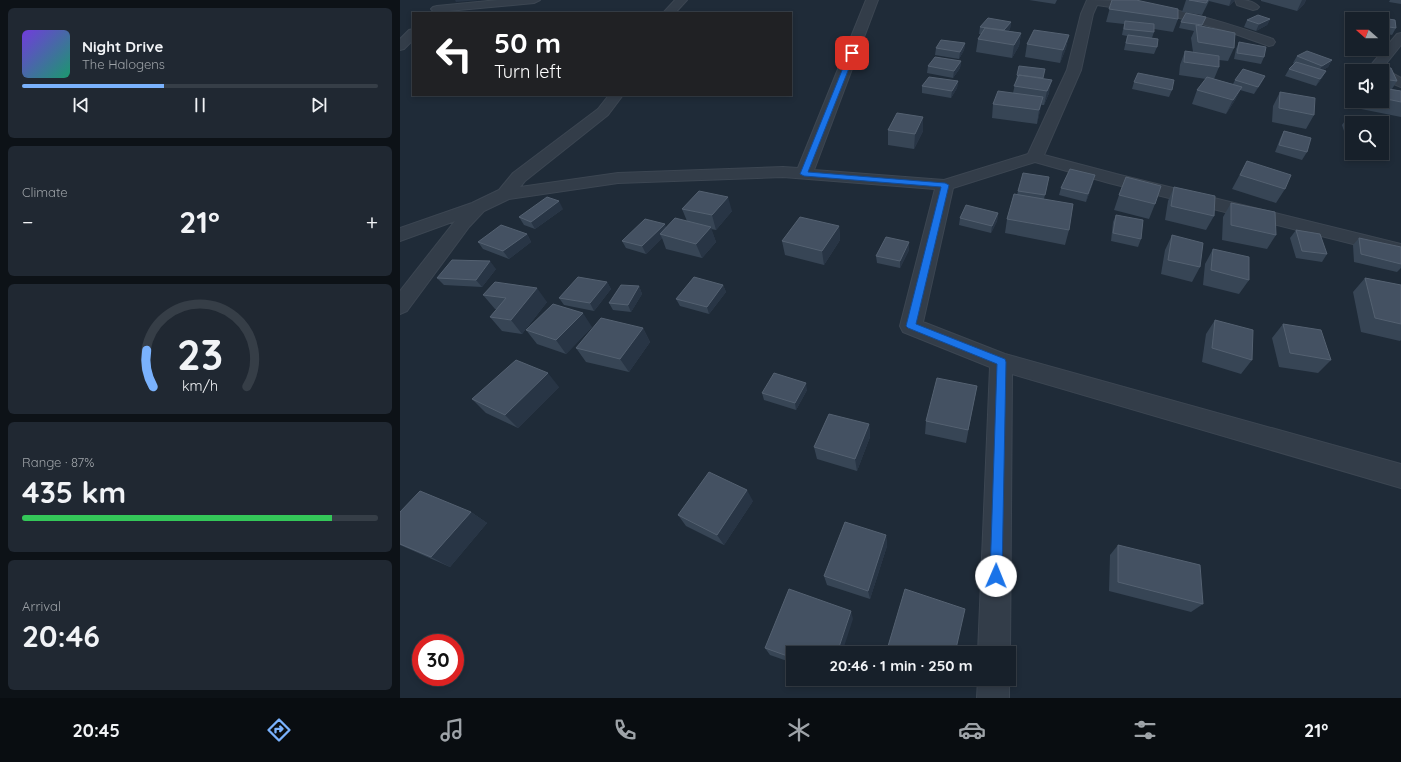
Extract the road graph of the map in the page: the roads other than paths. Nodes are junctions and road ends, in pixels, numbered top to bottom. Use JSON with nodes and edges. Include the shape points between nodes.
{"nodes":[{"id":1,"x":446,"y":0,"type":"edge"},
{"id":2,"x":534,"y":0,"type":"edge"},
{"id":3,"x":681,"y":0,"type":"edge"},
{"id":4,"x":872,"y":0,"type":"edge"},
{"id":5,"x":1241,"y":0,"type":"edge"},
{"id":6,"x":1093,"y":1,"type":"edge"},
{"id":7,"x":1253,"y":7,"type":"dead end"},
{"id":8,"x":435,"y":11,"type":"edge"},
{"id":9,"x":670,"y":12,"type":"edge"},
{"id":10,"x":412,"y":34,"type":"edge"},
{"id":11,"x":1401,"y":37,"type":"edge"},
{"id":12,"x":1269,"y":42,"type":"dead end"},
{"id":13,"x":400,"y":46,"type":"edge"},
{"id":14,"x":1379,"y":64,"type":"edge"},
{"id":15,"x":1389,"y":77,"type":"edge"},
{"id":16,"x":1401,"y":82,"type":"edge"},
{"id":17,"x":615,"y":96,"type":"edge"},
{"id":18,"x":1035,"y":157,"type":"junction"},
{"id":19,"x":804,"y":174,"type":"junction"},
{"id":20,"x":945,"y":185,"type":"junction"},
{"id":21,"x":505,"y":194,"type":"junction"},
{"id":22,"x":478,"y":207,"type":"junction"},
{"id":23,"x":400,"y":235,"type":"edge"},
{"id":24,"x":1401,"y":250,"type":"edge"},
{"id":25,"x":400,"y":306,"type":"edge"},
{"id":26,"x":1001,"y":362,"type":"junction"},
{"id":27,"x":1401,"y":476,"type":"edge"},
{"id":28,"x":994,"y":646,"type":"edge"},
{"id":29,"x":994,"y":686,"type":"edge"},
{"id":30,"x":993,"y":698,"type":"edge"}],
"edges":[{"from":1,"to":8,"type":"street"},
{"from":2,"to":8,"type":"street"},
{"from":3,"to":9,"type":"street"},
{"from":4,"to":19,"type":"street"},
{"from":5,"to":7,"type":"street","via":[[1241,3]]},
{"from":6,"to":12,"type":"street","via":[[1172,13],[1228,27]]},
{"from":6,"to":18,"type":"street","via":[[1087,14],[1074,70]]},
{"from":10,"to":13,"type":"street"},
{"from":11,"to":14,"type":"street"},
{"from":15,"to":16,"type":"street"},
{"from":17,"to":21,"type":"street","via":[[603,112],[519,177]]},
{"from":18,"to":20,"type":"street"},
{"from":18,"to":24,"type":"street"},
{"from":19,"to":20,"type":"street"},
{"from":19,"to":21,"type":"street","via":[[783,172],[618,178]]},
{"from":20,"to":26,"type":"street","via":[[911,326]]},
{"from":21,"to":22,"type":"street"},
{"from":22,"to":23,"type":"street"},
{"from":22,"to":25,"type":"street"},
{"from":26,"to":27,"type":"street"},
{"from":26,"to":28,"type":"street"},
{"from":29,"to":30,"type":"street"}]}
